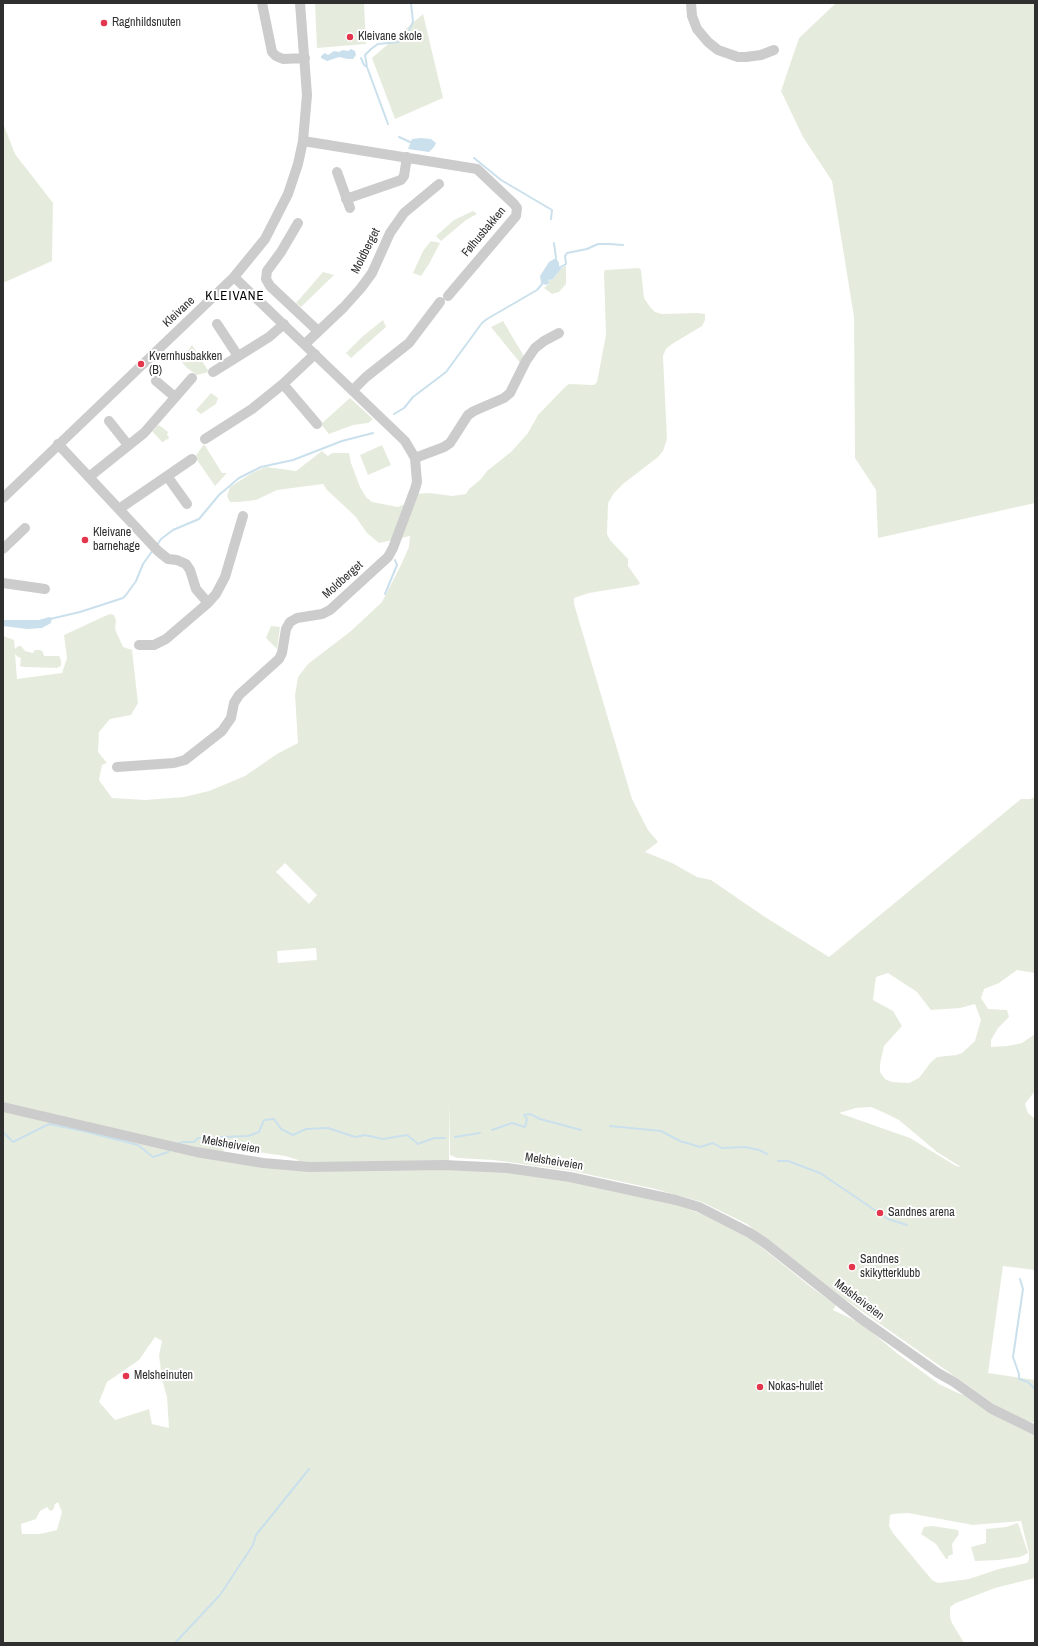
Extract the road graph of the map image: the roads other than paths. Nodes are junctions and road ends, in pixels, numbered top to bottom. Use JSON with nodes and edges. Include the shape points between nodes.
{"nodes":[{"id":1,"x":262,"y":3,"type":"edge"},
{"id":2,"x":300,"y":3,"type":"edge"},
{"id":3,"x":691,"y":3,"type":"edge"},
{"id":4,"x":774,"y":50,"type":"dead end"},
{"id":5,"x":305,"y":58,"type":"junction"},
{"id":6,"x":303,"y":141,"type":"junction"},
{"id":7,"x":407,"y":157,"type":"junction"},
{"id":8,"x":337,"y":172,"type":"dead end"},
{"id":9,"x":439,"y":184,"type":"dead end"},
{"id":10,"x":346,"y":199,"type":"junction"},
{"id":11,"x":350,"y":208,"type":"dead end"},
{"id":12,"x":298,"y":223,"type":"dead end"},
{"id":13,"x":234,"y":277,"type":"junction"},
{"id":14,"x":217,"y":324,"type":"dead end"},
{"id":15,"x":284,"y":324,"type":"junction"},
{"id":16,"x":318,"y":331,"type":"junction"},
{"id":17,"x":559,"y":333,"type":"dead end"},
{"id":18,"x":305,"y":344,"type":"junction"},
{"id":19,"x":314,"y":354,"type":"junction"},
{"id":20,"x":238,"y":356,"type":"junction"},
{"id":21,"x":213,"y":372,"type":"dead end"},
{"id":22,"x":192,"y":378,"type":"dead end"},
{"id":23,"x":156,"y":381,"type":"dead end"},
{"id":24,"x":283,"y":384,"type":"junction"},
{"id":25,"x":353,"y":390,"type":"junction"},
{"id":26,"x":175,"y":397,"type":"junction"},
{"id":27,"x":109,"y":421,"type":"dead end"},
{"id":28,"x":317,"y":424,"type":"dead end"},
{"id":29,"x":205,"y":439,"type":"dead end"},
{"id":30,"x":58,"y":444,"type":"junction"},
{"id":31,"x":128,"y":445,"type":"junction"},
{"id":32,"x":415,"y":458,"type":"junction"},
{"id":33,"x":192,"y":459,"type":"dead end"},
{"id":34,"x":167,"y":476,"type":"junction"},
{"id":35,"x":89,"y":477,"type":"junction"},
{"id":36,"x":3,"y":498,"type":"edge"},
{"id":37,"x":187,"y":504,"type":"dead end"},
{"id":38,"x":119,"y":509,"type":"junction"},
{"id":39,"x":243,"y":516,"type":"dead end"},
{"id":40,"x":25,"y":528,"type":"dead end"},
{"id":41,"x":3,"y":549,"type":"edge"},
{"id":42,"x":3,"y":583,"type":"edge"},
{"id":43,"x":45,"y":589,"type":"dead end"},
{"id":44,"x":208,"y":603,"type":"junction"},
{"id":45,"x":139,"y":645,"type":"dead end"},
{"id":46,"x":117,"y":767,"type":"dead end"},
{"id":47,"x":3,"y":1107,"type":"edge"},
{"id":48,"x":1035,"y":1430,"type":"edge"}],
"edges":[{"from":1,"to":5,"type":"street","via":[[274,54],[283,59]]},
{"from":2,"to":5,"type":"street","name":"Kleivane"},
{"from":3,"to":4,"type":"street","via":[[697,29],[718,50],[738,57],[761,55]]},
{"from":5,"to":6,"type":"street","name":"Kleivane","via":[[307,95]]},
{"from":6,"to":7,"type":"street","name":"Følhusbakken"},
{"from":6,"to":13,"type":"street","name":"Kleivane","via":[[293,181],[281,209],[257,250]]},
{"from":7,"to":10,"type":"street","via":[[401,180]]},
{"from":7,"to":25,"type":"street","name":"Følhusbakken","via":[[477,169],[517,208],[516,216],[409,343]]},
{"from":8,"to":10,"type":"street"},
{"from":9,"to":16,"type":"street","name":"Moldberget","via":[[404,213],[390,232],[368,278],[344,307]]},
{"from":10,"to":11,"type":"street"},
{"from":12,"to":16,"type":"street","via":[[261,280]]},
{"from":13,"to":15,"type":"street","name":"Moldberget"},
{"from":13,"to":30,"type":"street","name":"Kleivane"},
{"from":14,"to":20,"type":"street"},
{"from":15,"to":18,"type":"street","name":"Moldberget"},
{"from":15,"to":20,"type":"street","via":[[269,337]]},
{"from":16,"to":18,"type":"street","name":"Moldberget"},
{"from":17,"to":32,"type":"street","via":[[535,348],[510,393],[468,415],[450,443]]},
{"from":18,"to":19,"type":"street","name":"Moldberget"},
{"from":19,"to":24,"type":"street"},
{"from":19,"to":25,"type":"street","name":"Moldberget"},
{"from":20,"to":21,"type":"street"},
{"from":22,"to":26,"type":"street"},
{"from":23,"to":26,"type":"street"},
{"from":24,"to":28,"type":"street"},
{"from":24,"to":29,"type":"street","via":[[252,409]]},
{"from":25,"to":32,"type":"street","name":"Moldberget","via":[[401,436]]},
{"from":26,"to":31,"type":"street","via":[[152,424]]},
{"from":27,"to":31,"type":"street"},
{"from":30,"to":35,"type":"street"},
{"from":30,"to":36,"type":"street","name":"Kleivane"},
{"from":31,"to":35,"type":"street"},
{"from":32,"to":46,"type":"street","name":"Moldberget","via":[[417,482],[388,557],[330,610],[290,622],[279,659],[239,695],[222,731],[185,760]]},
{"from":33,"to":34,"type":"street"},
{"from":34,"to":37,"type":"street"},
{"from":34,"to":38,"type":"street"},
{"from":35,"to":38,"type":"street"},
{"from":38,"to":44,"type":"street","via":[[164,556],[186,564],[196,589]]},
{"from":39,"to":44,"type":"street","via":[[225,577]]},
{"from":40,"to":41,"type":"street"},
{"from":42,"to":43,"type":"street"},
{"from":44,"to":45,"type":"street","via":[[166,640],[154,645]]},
{"from":47,"to":48,"type":"street","name":"Melsheiveien","via":[[219,1156],[296,1166],[444,1165],[540,1172],[642,1192],[699,1207],[759,1239],[860,1318],[938,1373],[992,1409]]}]}
